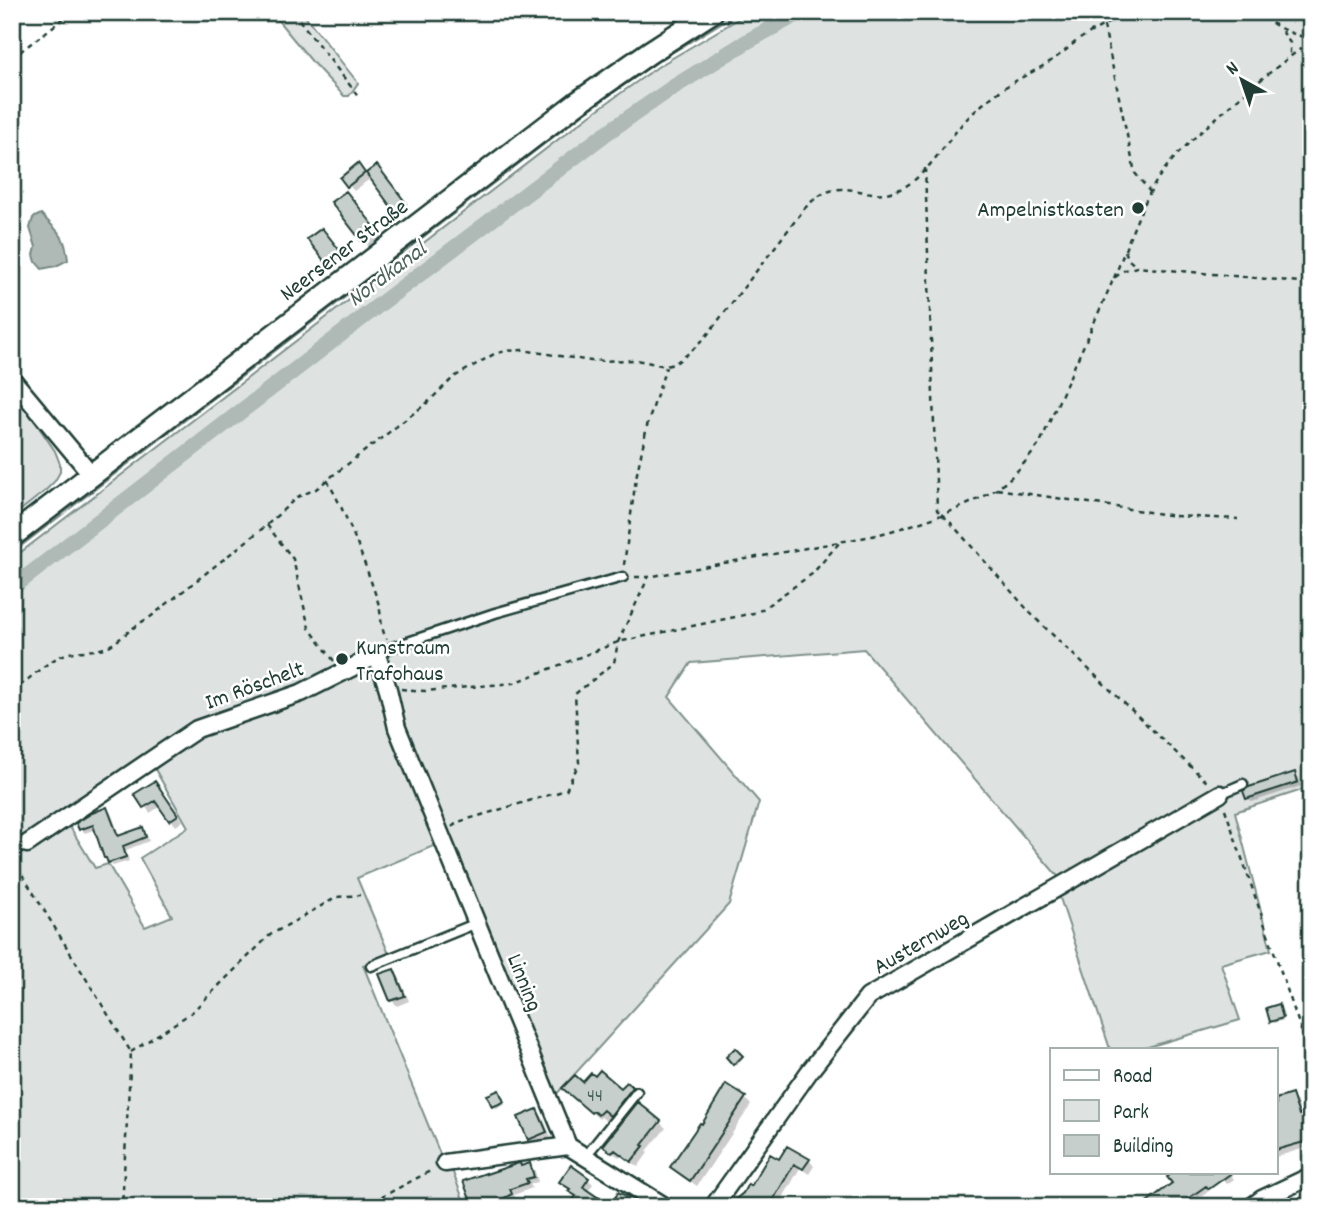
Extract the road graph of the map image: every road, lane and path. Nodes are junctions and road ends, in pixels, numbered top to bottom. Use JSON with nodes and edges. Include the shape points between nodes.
{"nodes":[{"id":1,"x":72,"y":12,"type":"edge"},
{"id":2,"x":293,"y":12,"type":"edge"},
{"id":3,"x":712,"y":12,"type":"edge"},
{"id":4,"x":1125,"y":12,"type":"edge"},
{"id":5,"x":1255,"y":12,"type":"edge"},
{"id":6,"x":1104,"y":26,"type":"junction"},
{"id":7,"x":1282,"y":30,"type":"junction"},
{"id":8,"x":1311,"y":40,"type":"edge"},
{"id":9,"x":1290,"y":57,"type":"junction"},
{"id":10,"x":12,"y":58,"type":"edge"},
{"id":11,"x":359,"y":97,"type":"dead end"},
{"id":12,"x":925,"y":169,"type":"junction"},
{"id":13,"x":1151,"y":193,"type":"junction"},
{"id":14,"x":1125,"y":250,"type":"junction"},
{"id":15,"x":1137,"y":267,"type":"junction"},
{"id":16,"x":1114,"y":278,"type":"junction"},
{"id":17,"x":1311,"y":284,"type":"edge"},
{"id":18,"x":666,"y":366,"type":"junction"},
{"id":19,"x":12,"y":379,"type":"edge"},
{"id":20,"x":92,"y":475,"type":"junction"},
{"id":21,"x":327,"y":480,"type":"junction"},
{"id":22,"x":997,"y":489,"type":"junction"},
{"id":23,"x":941,"y":514,"type":"junction"},
{"id":24,"x":1238,"y":519,"type":"dead end"},
{"id":25,"x":267,"y":525,"type":"junction"},
{"id":26,"x":12,"y":536,"type":"edge"},
{"id":27,"x":841,"y":542,"type":"junction"},
{"id":28,"x":623,"y":577,"type":"junction"},
{"id":29,"x":648,"y":577,"type":"junction"},
{"id":30,"x":618,"y":642,"type":"junction"},
{"id":31,"x":393,"y":647,"type":"junction"},
{"id":32,"x":377,"y":655,"type":"junction"},
{"id":33,"x":342,"y":673,"type":"junction"},
{"id":34,"x":388,"y":689,"type":"junction"},
{"id":35,"x":12,"y":692,"type":"edge"},
{"id":36,"x":1243,"y":784,"type":"dead end"},
{"id":37,"x":1220,"y":794,"type":"junction"},
{"id":38,"x":441,"y":835,"type":"junction"},
{"id":39,"x":27,"y":844,"type":"dead end"},
{"id":40,"x":12,"y":858,"type":"edge"},
{"id":41,"x":360,"y":895,"type":"dead end"},
{"id":42,"x":477,"y":923,"type":"junction"},
{"id":43,"x":371,"y":966,"type":"dead end"},
{"id":44,"x":131,"y":1052,"type":"junction"},
{"id":45,"x":1311,"y":1059,"type":"edge"},
{"id":46,"x":637,"y":1092,"type":"dead end"},
{"id":47,"x":568,"y":1146,"type":"junction"},
{"id":48,"x":585,"y":1157,"type":"junction"},
{"id":49,"x":445,"y":1163,"type":"joint"},
{"id":50,"x":1311,"y":1176,"type":"edge"},
{"id":51,"x":661,"y":1205,"type":"edge"},
{"id":52,"x":122,"y":1207,"type":"edge"},
{"id":53,"x":363,"y":1207,"type":"edge"},
{"id":54,"x":713,"y":1207,"type":"edge"},
{"id":55,"x":1251,"y":1207,"type":"edge"}],
"edges":[{"from":1,"to":10,"type":"path"},
{"from":2,"to":11,"type":"path"},
{"from":3,"to":20,"type":"main road","name":"Neersener Straße","via":[[577,103]]},
{"from":4,"to":6,"type":"path"},
{"from":5,"to":7,"type":"path"},
{"from":6,"to":12,"type":"path","via":[[981,105]]},
{"from":6,"to":13,"type":"path","via":[[1135,173]]},
{"from":7,"to":8,"type":"path"},
{"from":7,"to":9,"type":"path","via":[[1290,43]]},
{"from":8,"to":9,"type":"path"},
{"from":9,"to":13,"type":"path","via":[[1182,149]]},
{"from":12,"to":18,"type":"path","via":[[898,190],[828,190],[815,197],[704,339],[690,354]]},
{"from":12,"to":23,"type":"path","via":[[937,510]]},
{"from":13,"to":14,"type":"path"},
{"from":14,"to":15,"type":"path"},
{"from":14,"to":16,"type":"path"},
{"from":15,"to":16,"type":"path"},
{"from":15,"to":17,"type":"path"},
{"from":16,"to":22,"type":"path","via":[[1040,443]]},
{"from":18,"to":21,"type":"path","via":[[523,350],[494,354],[454,377]]},
{"from":18,"to":28,"type":"path","via":[[636,478]]},
{"from":19,"to":20,"type":"street"},
{"from":20,"to":26,"type":"main road","name":"Neersener Straße"},
{"from":21,"to":25,"type":"path","via":[[296,497]]},
{"from":21,"to":31,"type":"path","via":[[360,548],[381,612],[383,635]]},
{"from":22,"to":23,"type":"path"},
{"from":22,"to":24,"type":"path","via":[[1175,516]]},
{"from":23,"to":27,"type":"path","via":[[904,528]]},
{"from":23,"to":37,"type":"path","via":[[1034,617]]},
{"from":25,"to":33,"type":"path","via":[[293,559],[309,628]]},
{"from":25,"to":35,"type":"path","via":[[109,646],[58,657]]},
{"from":27,"to":29,"type":"path"},
{"from":27,"to":30,"type":"path","via":[[812,574],[758,612]]},
{"from":28,"to":29,"type":"path"},
{"from":28,"to":31,"type":"lane"},
{"from":29,"to":30,"type":"path"},
{"from":30,"to":34,"type":"path","via":[[514,683],[425,691]]},
{"from":30,"to":38,"type":"path","via":[[614,663],[575,694],[579,763],[566,790],[457,822]]},
{"from":31,"to":32,"type":"lane"},
{"from":32,"to":33,"type":"street","name":"Im Röschelt"},
{"from":32,"to":34,"type":"street"},
{"from":33,"to":39,"type":"street","name":"Im Röschelt","via":[[301,693],[197,729]]},
{"from":34,"to":38,"type":"street","via":[[397,728]]},
{"from":36,"to":37,"type":"lane"},
{"from":37,"to":45,"type":"path"},
{"from":37,"to":54,"type":"street","name":"Austernweg","via":[[868,997]]},
{"from":38,"to":42,"type":"street","name":"Linning"},
{"from":40,"to":44,"type":"path"},
{"from":41,"to":44,"type":"path","via":[[337,897],[270,935],[191,1013]]},
{"from":42,"to":43,"type":"lane"},
{"from":42,"to":47,"type":"street","name":"Linning"},
{"from":44,"to":52,"type":"path"},
{"from":46,"to":48,"type":"lane"},
{"from":47,"to":48,"type":"street"},
{"from":47,"to":49,"type":"street"},
{"from":48,"to":51,"type":"street","via":[[643,1189]]},
{"from":49,"to":53,"type":"path"},
{"from":50,"to":55,"type":"street"}]}
